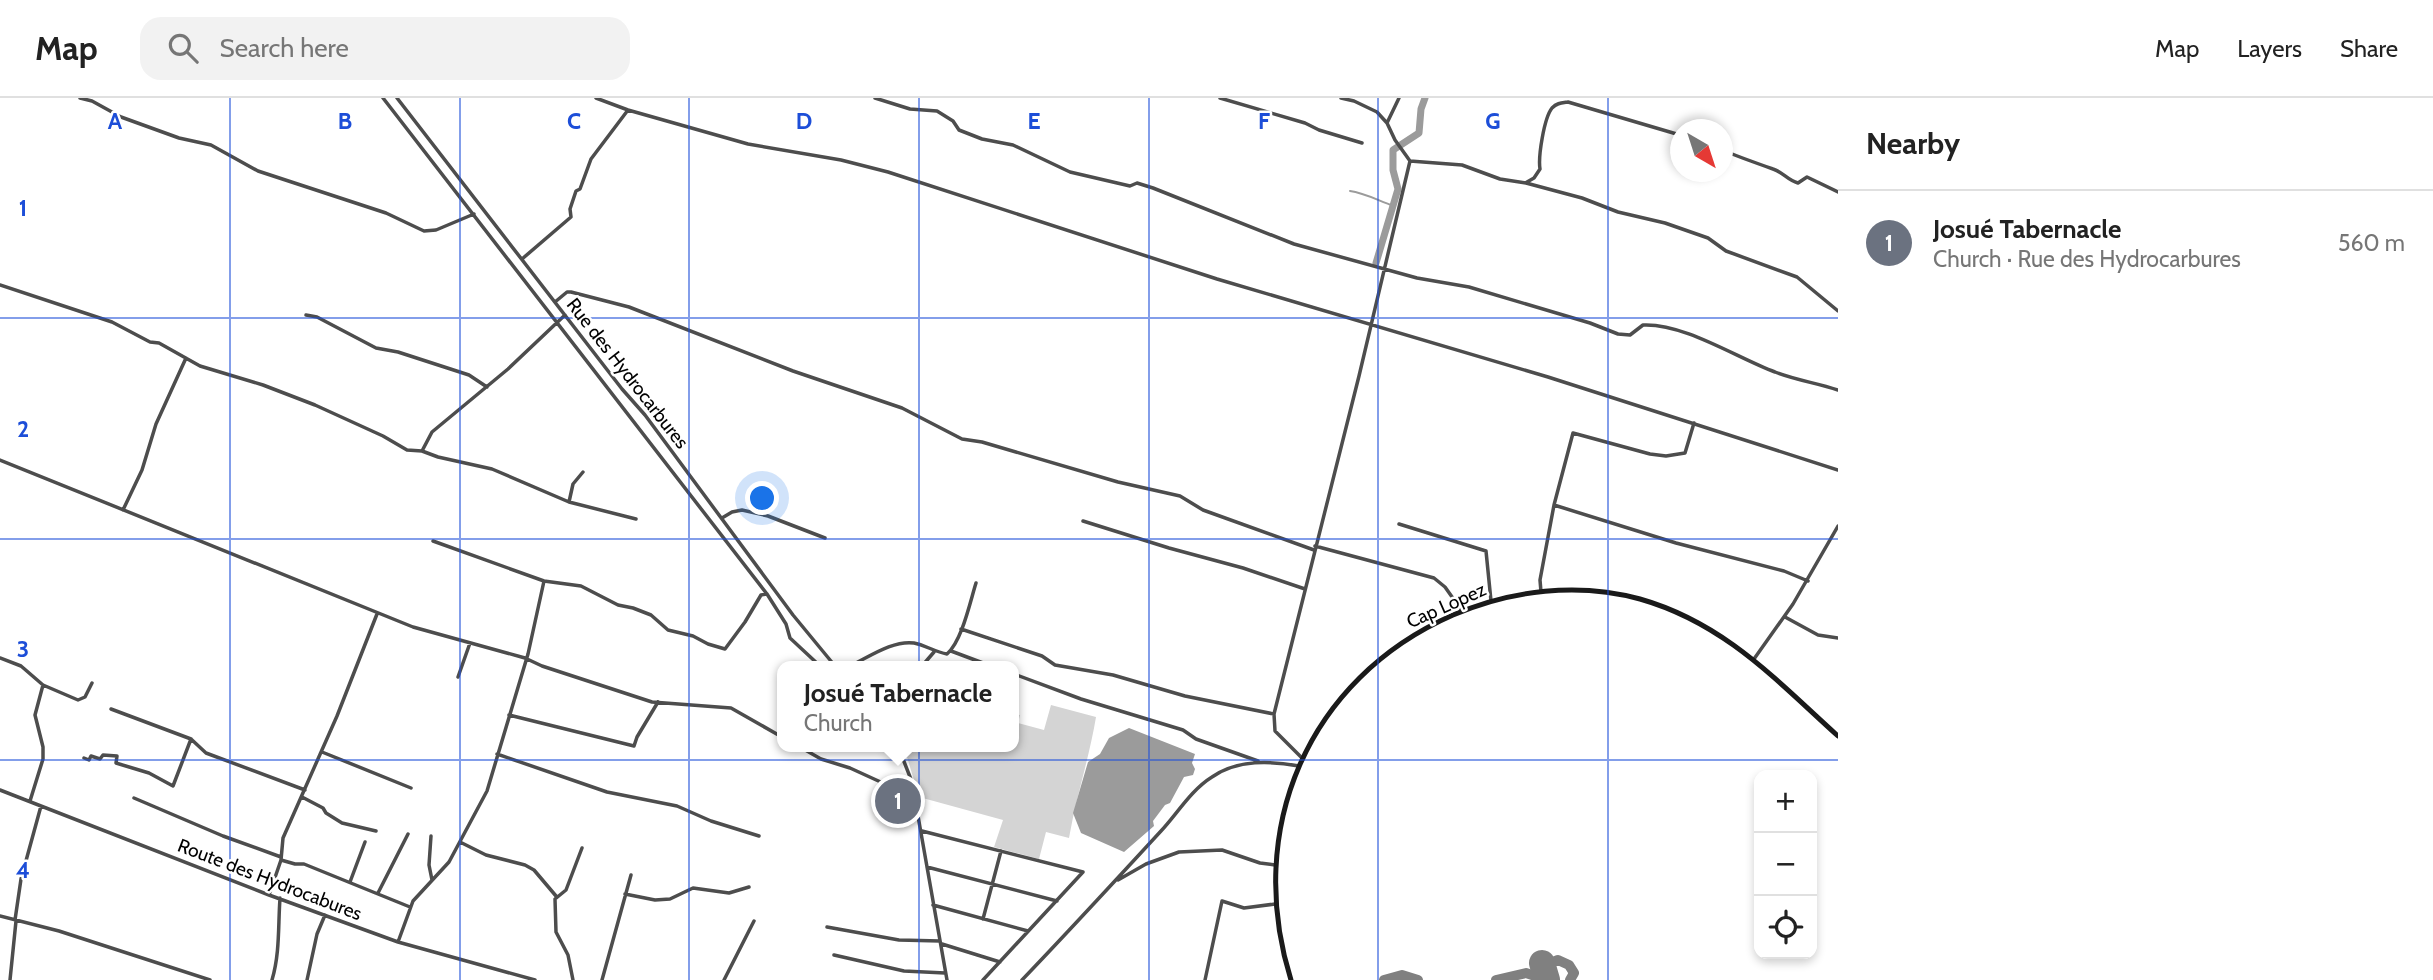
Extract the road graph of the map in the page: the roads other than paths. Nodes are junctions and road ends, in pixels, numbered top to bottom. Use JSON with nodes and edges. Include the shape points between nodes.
{"nodes":[{"id":1,"x":80,"y":98,"type":"edge"},
{"id":2,"x":383,"y":98,"type":"edge"},
{"id":3,"x":397,"y":98,"type":"edge"},
{"id":4,"x":596,"y":98,"type":"edge"},
{"id":5,"x":875,"y":98,"type":"edge"},
{"id":6,"x":1220,"y":98,"type":"edge"},
{"id":7,"x":1342,"y":98,"type":"edge"},
{"id":8,"x":1399,"y":98,"type":"edge"},
{"id":9,"x":628,"y":110,"type":"junction"},
{"id":10,"x":1387,"y":123,"type":"junction"},
{"id":11,"x":1670,"y":132,"type":"edge"},
{"id":12,"x":1362,"y":143,"type":"dead end"},
{"id":13,"x":1733,"y":155,"type":"edge"},
{"id":14,"x":1410,"y":161,"type":"junction"},
{"id":15,"x":1525,"y":183,"type":"junction"},
{"id":16,"x":1838,"y":191,"type":"edge"},
{"id":17,"x":474,"y":214,"type":"junction"},
{"id":18,"x":522,"y":259,"type":"junction"},
{"id":19,"x":1383,"y":270,"type":"junction"},
{"id":20,"x":0,"y":285,"type":"edge"},
{"id":21,"x":555,"y":302,"type":"junction"},
{"id":22,"x":1838,"y":310,"type":"edge"},
{"id":23,"x":306,"y":314,"type":"dead end"},
{"id":24,"x":565,"y":315,"type":"junction"},
{"id":25,"x":557,"y":322,"type":"junction"},
{"id":26,"x":1370,"y":325,"type":"junction"},
{"id":27,"x":186,"y":358,"type":"junction"},
{"id":28,"x":487,"y":387,"type":"junction"},
{"id":29,"x":1838,"y":390,"type":"edge"},
{"id":30,"x":1695,"y":423,"type":"junction"},
{"id":31,"x":422,"y":451,"type":"junction"},
{"id":32,"x":0,"y":460,"type":"edge"},
{"id":33,"x":1838,"y":470,"type":"edge"},
{"id":34,"x":583,"y":472,"type":"dead end"},
{"id":35,"x":698,"y":485,"type":"junction"},
{"id":36,"x":688,"y":492,"type":"junction"},
{"id":37,"x":569,"y":502,"type":"junction"},
{"id":38,"x":1554,"y":505,"type":"junction"},
{"id":39,"x":123,"y":510,"type":"junction"},
{"id":40,"x":722,"y":518,"type":"junction"},
{"id":41,"x":636,"y":519,"type":"dead end"},
{"id":42,"x":1083,"y":521,"type":"dead end"},
{"id":43,"x":1399,"y":524,"type":"dead end"},
{"id":44,"x":1838,"y":526,"type":"edge"},
{"id":45,"x":825,"y":538,"type":"dead end"},
{"id":46,"x":433,"y":541,"type":"dead end"},
{"id":47,"x":1315,"y":548,"type":"junction"},
{"id":48,"x":544,"y":581,"type":"junction"},
{"id":49,"x":1808,"y":581,"type":"junction"},
{"id":50,"x":976,"y":583,"type":"dead end"},
{"id":51,"x":1306,"y":589,"type":"junction"},
{"id":52,"x":1541,"y":592,"type":"junction"},
{"id":53,"x":767,"y":594,"type":"junction"},
{"id":54,"x":1491,"y":601,"type":"junction"},
{"id":55,"x":1462,"y":611,"type":"junction"},
{"id":56,"x":377,"y":613,"type":"junction"},
{"id":57,"x":1785,"y":617,"type":"junction"},
{"id":58,"x":961,"y":629,"type":"junction"},
{"id":59,"x":1838,"y":638,"type":"edge"},
{"id":60,"x":470,"y":643,"type":"junction"},
{"id":61,"x":951,"y":651,"type":"junction"},
{"id":62,"x":934,"y":652,"type":"junction"},
{"id":63,"x":0,"y":658,"type":"edge"},
{"id":64,"x":525,"y":658,"type":"junction"},
{"id":65,"x":1754,"y":659,"type":"junction"},
{"id":66,"x":815,"y":661,"type":"edge"},
{"id":67,"x":831,"y":661,"type":"edge"},
{"id":68,"x":861,"y":661,"type":"edge"},
{"id":69,"x":926,"y":661,"type":"edge"},
{"id":70,"x":978,"y":661,"type":"edge"},
{"id":71,"x":1019,"y":676,"type":"edge"},
{"id":72,"x":458,"y":677,"type":"dead end"},
{"id":73,"x":92,"y":683,"type":"dead end"},
{"id":74,"x":43,"y":685,"type":"junction"},
{"id":75,"x":658,"y":702,"type":"junction"},
{"id":76,"x":111,"y":709,"type":"dead end"},
{"id":77,"x":1274,"y":714,"type":"junction"},
{"id":78,"x":508,"y":715,"type":"junction"},
{"id":79,"x":777,"y":734,"type":"edge"},
{"id":80,"x":1838,"y":736,"type":"edge"},
{"id":81,"x":191,"y":740,"type":"junction"},
{"id":82,"x":322,"y":751,"type":"junction"},
{"id":83,"x":809,"y":752,"type":"edge"},
{"id":84,"x":898,"y":752,"type":"edge"},
{"id":85,"x":497,"y":754,"type":"junction"},
{"id":86,"x":85,"y":758,"type":"dead end"},
{"id":87,"x":1303,"y":759,"type":"junction"},
{"id":88,"x":1258,"y":761,"type":"junction"},
{"id":89,"x":1300,"y":766,"type":"junction"},
{"id":90,"x":912,"y":782,"type":"junction"},
{"id":91,"x":411,"y":788,"type":"dead end"},
{"id":92,"x":0,"y":790,"type":"edge"},
{"id":93,"x":305,"y":790,"type":"junction"},
{"id":94,"x":302,"y":797,"type":"junction"},
{"id":95,"x":134,"y":798,"type":"dead end"},
{"id":96,"x":30,"y":802,"type":"junction"},
{"id":97,"x":41,"y":806,"type":"junction"},
{"id":98,"x":376,"y":831,"type":"dead end"},
{"id":99,"x":922,"y":831,"type":"junction"},
{"id":100,"x":408,"y":834,"type":"dead end"},
{"id":101,"x":431,"y":836,"type":"dead end"},
{"id":102,"x":759,"y":836,"type":"dead end"},
{"id":103,"x":365,"y":842,"type":"dead end"},
{"id":104,"x":460,"y":842,"type":"junction"},
{"id":105,"x":582,"y":848,"type":"dead end"},
{"id":106,"x":1002,"y":851,"type":"junction"},
{"id":107,"x":281,"y":858,"type":"junction"},
{"id":108,"x":1275,"y":865,"type":"junction"},
{"id":109,"x":926,"y":867,"type":"junction"},
{"id":110,"x":631,"y":875,"type":"dead end"},
{"id":111,"x":432,"y":880,"type":"junction"},
{"id":112,"x":351,"y":882,"type":"junction"},
{"id":113,"x":1115,"y":882,"type":"junction"},
{"id":114,"x":991,"y":885,"type":"junction"},
{"id":115,"x":750,"y":887,"type":"dead end"},
{"id":116,"x":378,"y":893,"type":"junction"},
{"id":117,"x":625,"y":894,"type":"junction"},
{"id":118,"x":269,"y":895,"type":"junction"},
{"id":119,"x":556,"y":896,"type":"junction"},
{"id":120,"x":280,"y":898,"type":"junction"},
{"id":121,"x":1057,"y":901,"type":"junction"},
{"id":122,"x":1275,"y":904,"type":"junction"},
{"id":123,"x":933,"y":905,"type":"junction"},
{"id":124,"x":410,"y":907,"type":"junction"},
{"id":125,"x":325,"y":915,"type":"junction"},
{"id":126,"x":0,"y":916,"type":"edge"},
{"id":127,"x":983,"y":919,"type":"junction"},
{"id":128,"x":15,"y":920,"type":"junction"},
{"id":129,"x":754,"y":921,"type":"dead end"},
{"id":130,"x":827,"y":927,"type":"dead end"},
{"id":131,"x":1028,"y":931,"type":"junction"},
{"id":132,"x":398,"y":942,"type":"junction"},
{"id":133,"x":940,"y":943,"type":"junction"},
{"id":134,"x":834,"y":955,"type":"dead end"},
{"id":135,"x":1000,"y":962,"type":"junction"},
{"id":136,"x":946,"y":973,"type":"junction"},
{"id":137,"x":10,"y":980,"type":"edge"},
{"id":138,"x":210,"y":980,"type":"edge"},
{"id":139,"x":272,"y":980,"type":"edge"},
{"id":140,"x":307,"y":980,"type":"edge"},
{"id":141,"x":535,"y":980,"type":"edge"},
{"id":142,"x":573,"y":980,"type":"edge"},
{"id":143,"x":602,"y":980,"type":"edge"},
{"id":144,"x":724,"y":980,"type":"edge"},
{"id":145,"x":947,"y":980,"type":"edge"},
{"id":146,"x":983,"y":980,"type":"edge"},
{"id":147,"x":1023,"y":980,"type":"edge"},
{"id":148,"x":1205,"y":980,"type":"edge"},
{"id":149,"x":1291,"y":980,"type":"edge"}],
"edges":[{"from":1,"to":17,"type":"street","via":[[179,138],[211,145],[258,171],[386,213],[424,231]]},
{"from":2,"to":17,"type":"street"},
{"from":3,"to":18,"type":"street","name":"Rue des Hydrocarbures"},
{"from":4,"to":9,"type":"street"},
{"from":5,"to":19,"type":"street","via":[[910,109],[937,111],[954,121],[959,130],[1013,145],[1070,172],[1130,186],[1145,185],[1294,244]]},
{"from":6,"to":12,"type":"street"},
{"from":7,"to":10,"type":"street","via":[[1370,108]]},
{"from":8,"to":10,"type":"street"},
{"from":9,"to":18,"type":"street","via":[[590,161],[576,191],[571,217]]},
{"from":9,"to":26,"type":"street","via":[[748,145],[888,172]]},
{"from":10,"to":14,"type":"street"},
{"from":11,"to":15,"type":"street","via":[[1568,102],[1556,104],[1546,120],[1540,169]]},
{"from":13,"to":16,"type":"street","via":[[1775,170],[1788,180],[1798,183],[1807,177]]},
{"from":14,"to":15,"type":"street","via":[[1462,165]]},
{"from":14,"to":19,"type":"street"},
{"from":15,"to":22,"type":"street","via":[[1708,239],[1726,251],[1797,277]]},
{"from":17,"to":25,"type":"street"},
{"from":18,"to":21,"type":"street","name":"Rue des Hydrocarbures"},
{"from":19,"to":26,"type":"street"},
{"from":19,"to":29,"type":"street","via":[[1469,287],[1618,334],[1630,335],[1643,325],[1664,327],[1771,371]]},
{"from":20,"to":27,"type":"street","via":[[112,323]]},
{"from":21,"to":24,"type":"street","name":"Rue des Hydrocarbures"},
{"from":21,"to":47,"type":"street","via":[[571,292],[629,307],[902,408],[962,439],[1180,496],[1203,510]]},
{"from":23,"to":28,"type":"street","via":[[376,348],[468,375]]},
{"from":24,"to":25,"type":"street"},
{"from":24,"to":35,"type":"street","name":"Rue des Hydrocarbures"},
{"from":25,"to":28,"type":"street"},
{"from":25,"to":36,"type":"street"},
{"from":26,"to":30,"type":"street"},
{"from":26,"to":47,"type":"street"},
{"from":27,"to":31,"type":"street","via":[[315,405],[407,450]]},
{"from":27,"to":39,"type":"street"},
{"from":28,"to":31,"type":"street","via":[[432,432]]},
{"from":30,"to":33,"type":"street"},
{"from":30,"to":38,"type":"street","via":[[1685,453],[1665,456],[1573,433]]},
{"from":31,"to":37,"type":"street","via":[[492,469]]},
{"from":32,"to":39,"type":"street"},
{"from":34,"to":37,"type":"street","via":[[573,484]]},
{"from":35,"to":36,"type":"street"},
{"from":35,"to":40,"type":"street","name":"Rue des Hydrocarbures"},
{"from":36,"to":53,"type":"street"},
{"from":37,"to":41,"type":"street"},
{"from":38,"to":49,"type":"street"},
{"from":38,"to":52,"type":"street"},
{"from":39,"to":56,"type":"street"},
{"from":40,"to":45,"type":"street","via":[[742,510]]},
{"from":40,"to":67,"type":"street","name":"Rue des Hydrocarbures"},
{"from":42,"to":51,"type":"street"},
{"from":43,"to":54,"type":"street","via":[[1486,551]]},
{"from":44,"to":49,"type":"street"},
{"from":46,"to":48,"type":"street"},
{"from":47,"to":51,"type":"street"},
{"from":47,"to":55,"type":"street","via":[[1434,578]]},
{"from":48,"to":53,"type":"street","via":[[581,586],[651,615],[668,630],[725,649],[761,596]]},
{"from":48,"to":64,"type":"street"},
{"from":49,"to":57,"type":"street"},
{"from":50,"to":58,"type":"street"},
{"from":51,"to":77,"type":"street"},
{"from":52,"to":54,"type":"street","name":"Cap Lopez"},
{"from":52,"to":65,"type":"street","name":"Cap Lopez","via":[[1596,592],[1655,604],[1706,625]]},
{"from":53,"to":66,"type":"street","via":[[790,638]]},
{"from":54,"to":55,"type":"street","name":"Cap Lopez"},
{"from":55,"to":87,"type":"street","name":"Cap Lopez","via":[[1419,632],[1374,664],[1333,710]]},
{"from":56,"to":60,"type":"street"},
{"from":56,"to":82,"type":"street"},
{"from":57,"to":59,"type":"street","via":[[1818,635]]},
{"from":57,"to":65,"type":"street"},
{"from":58,"to":61,"type":"street"},
{"from":58,"to":77,"type":"street","via":[[1042,656],[1055,665]]},
{"from":60,"to":64,"type":"street"},
{"from":60,"to":72,"type":"street"},
{"from":61,"to":62,"type":"street"},
{"from":61,"to":70,"type":"street"},
{"from":62,"to":68,"type":"street","via":[[915,643],[899,643]]},
{"from":62,"to":69,"type":"street"},
{"from":63,"to":74,"type":"street","via":[[21,666]]},
{"from":64,"to":75,"type":"street"},
{"from":64,"to":78,"type":"street"},
{"from":65,"to":80,"type":"street","name":"Cap Lopez"},
{"from":71,"to":88,"type":"street","via":[[1183,730]]},
{"from":73,"to":74,"type":"street","via":[[78,700]]},
{"from":74,"to":96,"type":"street","via":[[35,715],[43,759]]},
{"from":75,"to":78,"type":"street","via":[[634,747]]},
{"from":75,"to":79,"type":"street","via":[[731,708]]},
{"from":76,"to":81,"type":"street"},
{"from":77,"to":87,"type":"street","via":[[1275,731]]},
{"from":78,"to":85,"type":"street"},
{"from":81,"to":86,"type":"street","via":[[173,786],[116,763],[117,756]]},
{"from":81,"to":93,"type":"street","via":[[206,753]]},
{"from":82,"to":91,"type":"street"},
{"from":82,"to":93,"type":"street"},
{"from":83,"to":90,"type":"street","via":[[885,784]]},
{"from":84,"to":90,"type":"street"},
{"from":85,"to":102,"type":"street","via":[[607,792],[677,806]]},
{"from":85,"to":104,"type":"street","via":[[482,802]]},
{"from":87,"to":89,"type":"street","name":"Cap Lopez"},
{"from":88,"to":89,"type":"street"},
{"from":88,"to":113,"type":"street","via":[[1212,776]]},
{"from":89,"to":108,"type":"street","name":"Cap Lopez","via":[[1284,812]]},
{"from":90,"to":99,"type":"street"},
{"from":92,"to":96,"type":"street","name":"Route des Hydrocabures"},
{"from":93,"to":94,"type":"street"},
{"from":94,"to":98,"type":"street","via":[[342,823]]},
{"from":94,"to":107,"type":"street","via":[[283,838]]},
{"from":95,"to":107,"type":"street"},
{"from":96,"to":97,"type":"street","name":"Route des Hydrocabures"},
{"from":97,"to":118,"type":"street","name":"Route des Hydrocabures"},
{"from":97,"to":128,"type":"street"},
{"from":99,"to":106,"type":"street"},
{"from":99,"to":109,"type":"street"},
{"from":100,"to":116,"type":"street"},
{"from":101,"to":111,"type":"street"},
{"from":103,"to":112,"type":"street"},
{"from":104,"to":111,"type":"street"},
{"from":104,"to":119,"type":"street","via":[[534,870]]},
{"from":105,"to":119,"type":"street","via":[[566,890]]},
{"from":106,"to":114,"type":"street"},
{"from":106,"to":121,"type":"street","via":[[1083,872]]},
{"from":107,"to":112,"type":"street"},
{"from":107,"to":118,"type":"street"},
{"from":108,"to":113,"type":"street","via":[[1222,850],[1180,852]]},
{"from":108,"to":122,"type":"street","name":"Cap Lopez"},
{"from":109,"to":114,"type":"street"},
{"from":109,"to":123,"type":"street"},
{"from":110,"to":117,"type":"street"},
{"from":111,"to":124,"type":"street"},
{"from":112,"to":116,"type":"street"},
{"from":113,"to":147,"type":"street"},
{"from":114,"to":121,"type":"street"},
{"from":114,"to":127,"type":"street"},
{"from":115,"to":117,"type":"street","via":[[729,893],[693,888],[670,899],[655,900]]},
{"from":116,"to":124,"type":"street"},
{"from":117,"to":143,"type":"street"},
{"from":118,"to":120,"type":"street","name":"Route des Hydrocabures"},
{"from":119,"to":142,"type":"street","via":[[556,932],[568,955]]},
{"from":120,"to":125,"type":"street","name":"Route des Hydrocabures"},
{"from":120,"to":139,"type":"street","via":[[278,962]]},
{"from":121,"to":131,"type":"street"},
{"from":122,"to":148,"type":"street","via":[[1250,908],[1222,901]]},
{"from":122,"to":149,"type":"street","name":"Cap Lopez"},
{"from":123,"to":127,"type":"street"},
{"from":123,"to":133,"type":"street"},
{"from":124,"to":132,"type":"street"},
{"from":125,"to":132,"type":"street","name":"Route des Hydrocabures"},
{"from":125,"to":140,"type":"street"},
{"from":126,"to":128,"type":"street"},
{"from":127,"to":131,"type":"street"},
{"from":128,"to":137,"type":"street"},
{"from":128,"to":138,"type":"street"},
{"from":129,"to":144,"type":"street"},
{"from":130,"to":133,"type":"street"},
{"from":131,"to":135,"type":"street"},
{"from":132,"to":141,"type":"street","name":"Route des Hydrocabures"},
{"from":133,"to":135,"type":"street"},
{"from":133,"to":136,"type":"street"},
{"from":134,"to":136,"type":"street","via":[[904,971]]},
{"from":135,"to":146,"type":"street"},
{"from":136,"to":145,"type":"street"}]}
